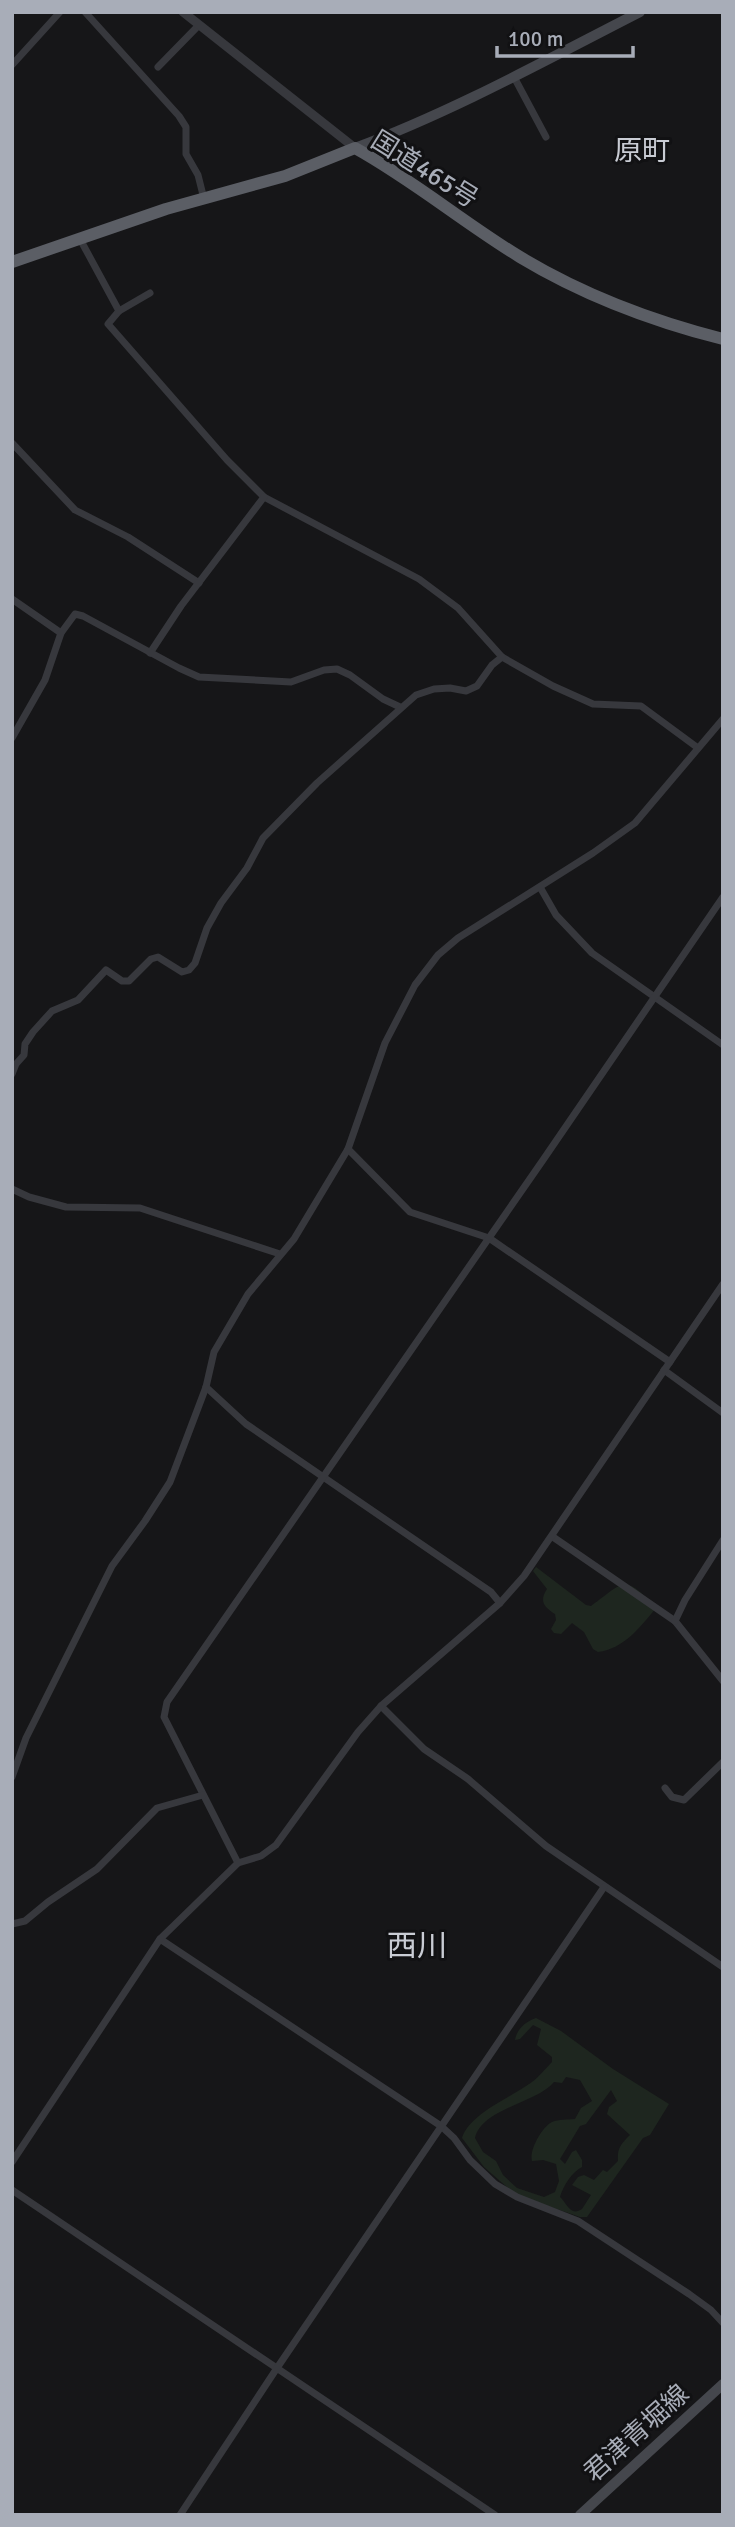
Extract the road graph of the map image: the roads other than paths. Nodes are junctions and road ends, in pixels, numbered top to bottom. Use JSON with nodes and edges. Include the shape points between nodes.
{"nodes":[{"id":1,"x":60,"y":12,"type":"edge"},
{"id":2,"x":85,"y":12,"type":"edge"},
{"id":3,"x":183,"y":12,"type":"edge"},
{"id":4,"x":640,"y":12,"type":"edge"},
{"id":5,"x":199,"y":25,"type":"junction"},
{"id":6,"x":12,"y":65,"type":"edge"},
{"id":7,"x":158,"y":67,"type":"dead end"},
{"id":8,"x":514,"y":77,"type":"junction"},
{"id":9,"x":547,"y":137,"type":"dead end"},
{"id":10,"x":355,"y":148,"type":"junction"},
{"id":11,"x":204,"y":199,"type":"junction"},
{"id":12,"x":80,"y":239,"type":"junction"},
{"id":13,"x":12,"y":262,"type":"edge"},
{"id":14,"x":150,"y":293,"type":"dead end"},
{"id":15,"x":119,"y":311,"type":"junction"},
{"id":16,"x":723,"y":339,"type":"edge"},
{"id":17,"x":12,"y":443,"type":"edge"},
{"id":18,"x":264,"y":497,"type":"junction"},
{"id":19,"x":199,"y":583,"type":"junction"},
{"id":20,"x":12,"y":598,"type":"edge"},
{"id":21,"x":61,"y":633,"type":"junction"},
{"id":22,"x":150,"y":653,"type":"junction"},
{"id":23,"x":502,"y":656,"type":"junction"},
{"id":24,"x":400,"y":707,"type":"junction"},
{"id":25,"x":723,"y":719,"type":"edge"},
{"id":26,"x":12,"y":738,"type":"edge"},
{"id":27,"x":698,"y":748,"type":"junction"},
{"id":28,"x":540,"y":887,"type":"junction"},
{"id":29,"x":723,"y":897,"type":"edge"},
{"id":30,"x":654,"y":998,"type":"junction"},
{"id":31,"x":723,"y":1045,"type":"edge"},
{"id":32,"x":12,"y":1074,"type":"edge"},
{"id":33,"x":348,"y":1149,"type":"junction"},
{"id":34,"x":12,"y":1189,"type":"edge"},
{"id":35,"x":489,"y":1238,"type":"junction"},
{"id":36,"x":280,"y":1254,"type":"junction"},
{"id":37,"x":723,"y":1284,"type":"edge"},
{"id":38,"x":670,"y":1362,"type":"junction"},
{"id":39,"x":664,"y":1370,"type":"junction"},
{"id":40,"x":206,"y":1387,"type":"junction"},
{"id":41,"x":723,"y":1413,"type":"edge"},
{"id":42,"x":324,"y":1478,"type":"junction"},
{"id":43,"x":552,"y":1536,"type":"junction"},
{"id":44,"x":723,"y":1540,"type":"edge"},
{"id":45,"x":500,"y":1603,"type":"junction"},
{"id":46,"x":675,"y":1620,"type":"junction"},
{"id":47,"x":723,"y":1681,"type":"edge"},
{"id":48,"x":381,"y":1706,"type":"junction"},
{"id":49,"x":723,"y":1762,"type":"edge"},
{"id":50,"x":12,"y":1777,"type":"edge"},
{"id":51,"x":665,"y":1788,"type":"dead end"},
{"id":52,"x":203,"y":1795,"type":"junction"},
{"id":53,"x":238,"y":1863,"type":"junction"},
{"id":54,"x":604,"y":1887,"type":"junction"},
{"id":55,"x":12,"y":1924,"type":"edge"},
{"id":56,"x":160,"y":1939,"type":"junction"},
{"id":57,"x":723,"y":1967,"type":"edge"},
{"id":58,"x":441,"y":2126,"type":"junction"},
{"id":59,"x":12,"y":2162,"type":"edge"},
{"id":60,"x":12,"y":2190,"type":"edge"},
{"id":61,"x":723,"y":2323,"type":"edge"},
{"id":62,"x":277,"y":2368,"type":"junction"},
{"id":63,"x":723,"y":2384,"type":"edge"},
{"id":64,"x":180,"y":2515,"type":"edge"},
{"id":65,"x":495,"y":2515,"type":"edge"},
{"id":66,"x":580,"y":2515,"type":"edge"}],
"edges":[{"from":1,"to":6,"type":"street"},
{"from":2,"to":11,"type":"street","via":[[179,116],[186,127],[186,154]]},
{"from":3,"to":5,"type":"street"},
{"from":4,"to":8,"type":"main road"},
{"from":5,"to":7,"type":"street"},
{"from":5,"to":10,"type":"street"},
{"from":8,"to":9,"type":"street"},
{"from":8,"to":10,"type":"main road"},
{"from":10,"to":11,"type":"highway","name":"国道465号","via":[[285,176]]},
{"from":10,"to":16,"type":"highway","name":"国道465号","via":[[560,279],[642,314]]},
{"from":11,"to":12,"type":"highway","name":"国道465号"},
{"from":12,"to":13,"type":"highway","name":"国道465号"},
{"from":12,"to":15,"type":"street"},
{"from":14,"to":15,"type":"street"},
{"from":15,"to":18,"type":"street","via":[[108,324]]},
{"from":17,"to":19,"type":"street","via":[[75,510],[128,537]]},
{"from":18,"to":19,"type":"street"},
{"from":18,"to":23,"type":"street","via":[[419,579],[458,608]]},
{"from":19,"to":22,"type":"street"},
{"from":20,"to":21,"type":"street"},
{"from":21,"to":22,"type":"street","via":[[75,614]]},
{"from":21,"to":26,"type":"street","via":[[45,680]]},
{"from":22,"to":24,"type":"street","via":[[199,677],[291,682],[338,669]]},
{"from":23,"to":24,"type":"street","via":[[477,686],[466,691],[434,689]]},
{"from":23,"to":27,"type":"street","via":[[593,704],[641,706]]},
{"from":24,"to":32,"type":"street","via":[[262,838],[207,928],[189,970],[182,972],[159,957],[129,981],[106,970],[78,1000],[52,1011],[33,1032]]},
{"from":25,"to":27,"type":"street"},
{"from":27,"to":28,"type":"street","via":[[635,823]]},
{"from":28,"to":30,"type":"street","via":[[556,915],[592,953]]},
{"from":28,"to":33,"type":"street","via":[[458,938],[415,985],[385,1043]]},
{"from":29,"to":30,"type":"street"},
{"from":30,"to":31,"type":"street"},
{"from":30,"to":35,"type":"street"},
{"from":33,"to":35,"type":"street","via":[[410,1212]]},
{"from":33,"to":36,"type":"street","via":[[294,1239]]},
{"from":34,"to":36,"type":"street","via":[[66,1207],[140,1208]]},
{"from":35,"to":38,"type":"street"},
{"from":35,"to":42,"type":"street"},
{"from":36,"to":40,"type":"street","via":[[248,1294],[214,1352]]},
{"from":37,"to":38,"type":"street"},
{"from":38,"to":39,"type":"street"},
{"from":39,"to":41,"type":"street"},
{"from":39,"to":43,"type":"street"},
{"from":40,"to":42,"type":"street","via":[[246,1424]]},
{"from":40,"to":50,"type":"street","via":[[170,1482],[112,1566],[26,1738]]},
{"from":42,"to":45,"type":"street","via":[[491,1592]]},
{"from":42,"to":52,"type":"street","via":[[167,1702],[164,1717]]},
{"from":43,"to":45,"type":"street"},
{"from":43,"to":46,"type":"street"},
{"from":44,"to":46,"type":"street"},
{"from":45,"to":48,"type":"street"},
{"from":46,"to":47,"type":"street"},
{"from":48,"to":53,"type":"street","via":[[276,1845],[261,1856]]},
{"from":48,"to":54,"type":"street","via":[[424,1749]]},
{"from":49,"to":51,"type":"street","via":[[684,1800],[676,1800]]},
{"from":52,"to":53,"type":"street"},
{"from":52,"to":55,"type":"street","via":[[158,1808],[97,1869],[25,1921]]},
{"from":53,"to":56,"type":"street"},
{"from":54,"to":57,"type":"street"},
{"from":54,"to":58,"type":"street"},
{"from":56,"to":58,"type":"street"},
{"from":56,"to":59,"type":"street"},
{"from":58,"to":61,"type":"street","via":[[495,2183],[517,2197],[578,2221],[689,2294]]},
{"from":58,"to":62,"type":"street"},
{"from":60,"to":62,"type":"street"},
{"from":62,"to":64,"type":"street"},
{"from":62,"to":65,"type":"street"},
{"from":63,"to":66,"type":"main road","name":"君津青堀線"}]}
